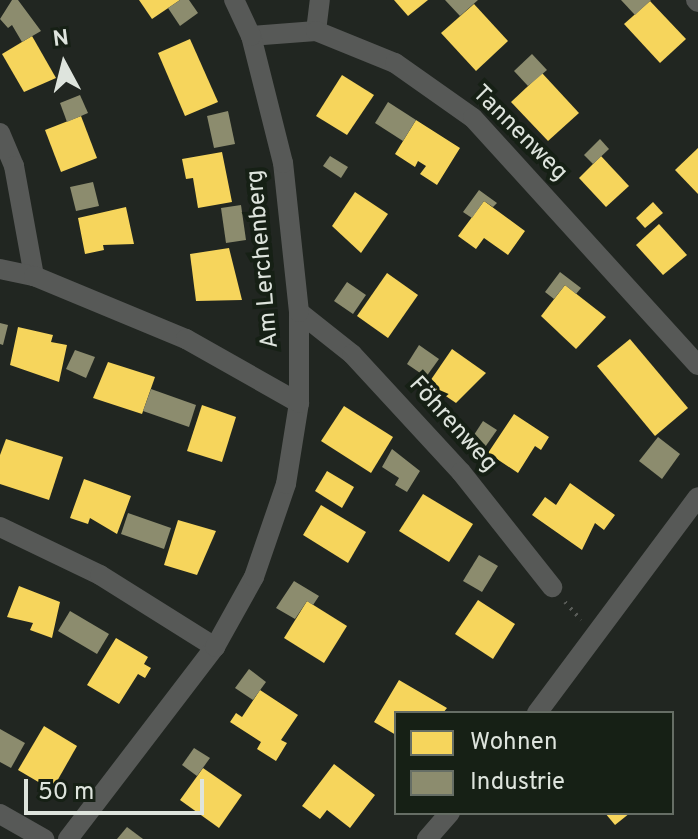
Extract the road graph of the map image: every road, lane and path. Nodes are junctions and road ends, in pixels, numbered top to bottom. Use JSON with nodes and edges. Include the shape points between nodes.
{"nodes":[{"id":1,"x":234,"y":0,"type":"edge"},
{"id":2,"x":320,"y":0,"type":"edge"},
{"id":3,"x":316,"y":31,"type":"junction"},
{"id":4,"x":251,"y":36,"type":"junction"},
{"id":5,"x":0,"y":133,"type":"edge"},
{"id":6,"x":0,"y":269,"type":"edge"},
{"id":7,"x":34,"y":276,"type":"junction"},
{"id":8,"x":299,"y":312,"type":"junction"},
{"id":9,"x":698,"y":365,"type":"edge"},
{"id":10,"x":299,"y":403,"type":"junction"},
{"id":11,"x":698,"y":497,"type":"edge"},
{"id":12,"x":0,"y":527,"type":"edge"},
{"id":13,"x":552,"y":587,"type":"joint"},
{"id":14,"x":596,"y":636,"type":"junction"},
{"id":15,"x":215,"y":647,"type":"junction"},
{"id":16,"x":539,"y":711,"type":"edge"},
{"id":17,"x":0,"y":814,"type":"edge"},
{"id":18,"x":448,"y":815,"type":"edge"},
{"id":19,"x":44,"y":839,"type":"edge"},
{"id":20,"x":68,"y":839,"type":"edge"},
{"id":21,"x":427,"y":839,"type":"edge"}],
"edges":[{"from":1,"to":4,"type":"street","name":"Am Lerchenberg"},
{"from":2,"to":3,"type":"street"},
{"from":3,"to":4,"type":"street","name":"Tannenweg"},
{"from":3,"to":9,"type":"street","name":"Tannenweg","via":[[395,63],[473,118]]},
{"from":4,"to":8,"type":"street","name":"Am Lerchenberg","via":[[283,163]]},
{"from":5,"to":7,"type":"street","via":[[14,166]]},
{"from":6,"to":7,"type":"street"},
{"from":7,"to":10,"type":"street","via":[[186,339]]},
{"from":8,"to":10,"type":"street","name":"Am Lerchenberg"},
{"from":8,"to":13,"type":"street","name":"Föhrenweg","via":[[352,354],[461,472]]},
{"from":10,"to":15,"type":"street","name":"Am Lerchenberg","via":[[286,484],[254,577]]},
{"from":11,"to":14,"type":"street"},
{"from":12,"to":15,"type":"street","via":[[100,575]]},
{"from":13,"to":14,"type":"path"},
{"from":14,"to":16,"type":"street"},
{"from":15,"to":20,"type":"street","name":"Am Lerchenberg"},
{"from":17,"to":19,"type":"street"},
{"from":18,"to":21,"type":"street"}]}
